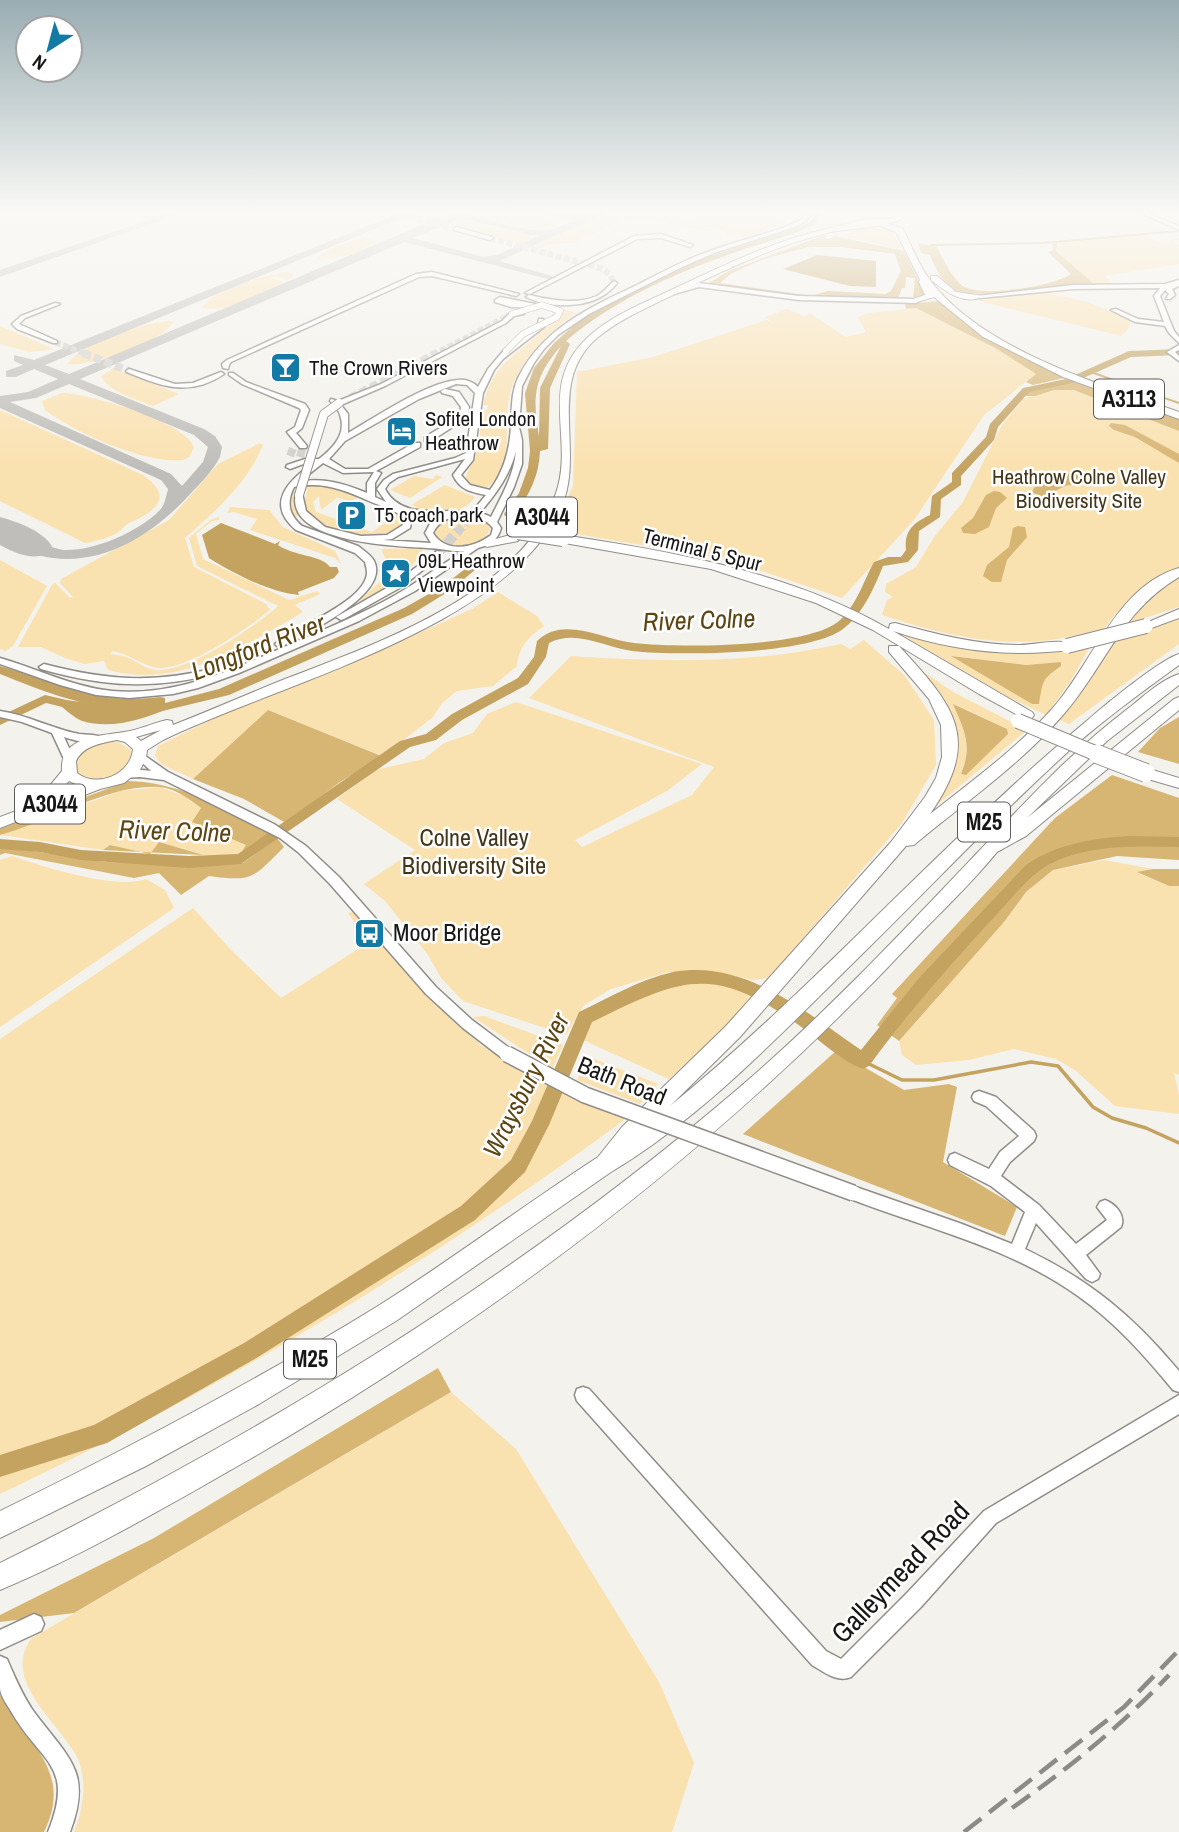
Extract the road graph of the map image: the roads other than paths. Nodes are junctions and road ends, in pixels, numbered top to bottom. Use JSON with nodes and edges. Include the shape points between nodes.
{"nodes":[{"id":1,"x":366,"y":298,"type":"edge"},
{"id":2,"x":544,"y":298,"type":"edge"},
{"id":3,"x":588,"y":298,"type":"edge"},
{"id":4,"x":614,"y":298,"type":"edge"},
{"id":5,"x":652,"y":298,"type":"edge"},
{"id":6,"x":660,"y":298,"type":"edge"},
{"id":7,"x":818,"y":298,"type":"edge"},
{"id":8,"x":922,"y":298,"type":"edge"},
{"id":9,"x":941,"y":298,"type":"edge"},
{"id":10,"x":950,"y":298,"type":"edge"},
{"id":11,"x":1157,"y":298,"type":"edge"},
{"id":12,"x":916,"y":301,"type":"joint"},
{"id":13,"x":57,"y":304,"type":"dead end"},
{"id":14,"x":517,"y":304,"type":"tunnel mouth"},
{"id":15,"x":552,"y":309,"type":"junction"},
{"id":16,"x":1114,"y":310,"type":"dead end"},
{"id":17,"x":585,"y":312,"type":"junction"},
{"id":18,"x":525,"y":313,"type":"junction"},
{"id":19,"x":509,"y":314,"type":"junction"},
{"id":20,"x":541,"y":320,"type":"junction"},
{"id":21,"x":1167,"y":324,"type":"junction"},
{"id":22,"x":1179,"y":341,"type":"edge"},
{"id":23,"x":55,"y":342,"type":"tunnel mouth"},
{"id":24,"x":1179,"y":347,"type":"edge"},
{"id":25,"x":1174,"y":355,"type":"edge"},
{"id":26,"x":499,"y":359,"type":"junction"},
{"id":27,"x":129,"y":371,"type":"tunnel mouth"},
{"id":28,"x":226,"y":372,"type":"junction"},
{"id":29,"x":445,"y":373,"type":"dead end"},
{"id":30,"x":477,"y":376,"type":"dead end"},
{"id":31,"x":458,"y":377,"type":"junction"},
{"id":32,"x":1076,"y":377,"type":"junction"},
{"id":33,"x":443,"y":389,"type":"junction"},
{"id":34,"x":478,"y":390,"type":"junction"},
{"id":35,"x":340,"y":403,"type":"junction"},
{"id":36,"x":1179,"y":414,"type":"edge"},
{"id":37,"x":515,"y":426,"type":"junction"},
{"id":38,"x":291,"y":432,"type":"joint"},
{"id":39,"x":343,"y":439,"type":"junction"},
{"id":40,"x":428,"y":439,"type":"dead end"},
{"id":41,"x":298,"y":445,"type":"tunnel mouth"},
{"id":42,"x":417,"y":446,"type":"dead end"},
{"id":43,"x":468,"y":455,"type":"junction"},
{"id":44,"x":326,"y":459,"type":"junction"},
{"id":45,"x":294,"y":460,"type":"joint"},
{"id":46,"x":314,"y":468,"type":"junction"},
{"id":47,"x":420,"y":470,"type":"junction"},
{"id":48,"x":377,"y":473,"type":"junction"},
{"id":49,"x":363,"y":476,"type":"junction"},
{"id":50,"x":290,"y":486,"type":"junction"},
{"id":51,"x":368,"y":492,"type":"junction"},
{"id":52,"x":494,"y":493,"type":"junction"},
{"id":53,"x":480,"y":507,"type":"tunnel mouth"},
{"id":54,"x":451,"y":515,"type":"junction"},
{"id":55,"x":289,"y":516,"type":"junction"},
{"id":56,"x":494,"y":522,"type":"junction"},
{"id":57,"x":299,"y":524,"type":"junction"},
{"id":58,"x":323,"y":530,"type":"junction"},
{"id":59,"x":516,"y":535,"type":"junction"},
{"id":60,"x":359,"y":539,"type":"junction"},
{"id":61,"x":480,"y":545,"type":"junction"},
{"id":62,"x":443,"y":549,"type":"junction"},
{"id":63,"x":361,"y":552,"type":"junction"},
{"id":64,"x":447,"y":565,"type":"junction"},
{"id":65,"x":1179,"y":572,"type":"edge"},
{"id":66,"x":809,"y":600,"type":"junction"},
{"id":67,"x":1179,"y":613,"type":"edge"},
{"id":68,"x":876,"y":628,"type":"junction"},
{"id":69,"x":280,"y":644,"type":"junction"},
{"id":70,"x":894,"y":649,"type":"junction"},
{"id":71,"x":0,"y":653,"type":"edge"},
{"id":72,"x":1179,"y":658,"type":"edge"},
{"id":73,"x":0,"y":661,"type":"edge"},
{"id":74,"x":1179,"y":678,"type":"edge"},
{"id":75,"x":1179,"y":702,"type":"edge"},
{"id":76,"x":1179,"y":709,"type":"edge"},
{"id":77,"x":8,"y":715,"type":"edge"},
{"id":78,"x":1023,"y":718,"type":"junction"},
{"id":79,"x":1155,"y":722,"type":"junction"},
{"id":80,"x":57,"y":733,"type":"junction"},
{"id":81,"x":122,"y":737,"type":"junction"},
{"id":82,"x":100,"y":739,"type":"junction"},
{"id":83,"x":144,"y":749,"type":"junction"},
{"id":84,"x":69,"y":765,"type":"junction"},
{"id":85,"x":1149,"y":769,"type":"junction"},
{"id":86,"x":1179,"y":772,"type":"edge"},
{"id":87,"x":126,"y":775,"type":"junction"},
{"id":88,"x":163,"y":775,"type":"junction"},
{"id":89,"x":101,"y":783,"type":"junction"},
{"id":90,"x":1179,"y":783,"type":"edge"},
{"id":91,"x":0,"y":815,"type":"edge"},
{"id":92,"x":0,"y":823,"type":"edge"},
{"id":93,"x":986,"y":853,"type":"junction"},
{"id":94,"x":884,"y":861,"type":"junction"},
{"id":95,"x":979,"y":1097,"type":"dead end"},
{"id":96,"x":955,"y":1160,"type":"dead end"},
{"id":97,"x":604,"y":1165,"type":"junction"},
{"id":98,"x":992,"y":1177,"type":"junction"},
{"id":99,"x":1105,"y":1207,"type":"dead end"},
{"id":100,"x":1034,"y":1210,"type":"junction"},
{"id":101,"x":1016,"y":1252,"type":"junction"},
{"id":102,"x":1075,"y":1254,"type":"junction"},
{"id":103,"x":1092,"y":1274,"type":"dead end"},
{"id":104,"x":1179,"y":1384,"type":"edge"},
{"id":105,"x":583,"y":1395,"type":"dead end"},
{"id":106,"x":1179,"y":1404,"type":"edge"},
{"id":107,"x":0,"y":1525,"type":"edge"},
{"id":108,"x":0,"y":1577,"type":"edge"},
{"id":109,"x":34,"y":1624,"type":"dead end"},
{"id":110,"x":0,"y":1640,"type":"edge"},
{"id":111,"x":0,"y":1665,"type":"edge"},
{"id":112,"x":59,"y":1832,"type":"edge"}],
"edges":[{"from":1,"to":28,"type":"street","via":[[229,361]]},
{"from":2,"to":3,"type":"street","via":[[561,302]]},
{"from":4,"to":17,"type":"street"},
{"from":5,"to":81,"type":"main road","number":"A3044","via":[[622,313],[571,355],[559,381],[559,470],[550,505],[522,544],[474,585],[386,632],[157,728]]},
{"from":6,"to":83,"type":"main road","number":"A3044","via":[[608,326],[576,357],[564,400],[567,468],[563,494],[544,531],[504,572],[421,625]]},
{"from":7,"to":12,"type":"street"},
{"from":8,"to":12,"type":"highway"},
{"from":9,"to":32,"type":"highway","number":"A3113","via":[[973,326]]},
{"from":10,"to":32,"type":"highway","number":"A3113","via":[[983,326]]},
{"from":11,"to":21,"type":"street"},
{"from":13,"to":23,"type":"street","via":[[15,324]]},
{"from":14,"to":15,"type":"street"},
{"from":15,"to":17,"type":"street"},
{"from":15,"to":18,"type":"street"},
{"from":15,"to":20,"type":"street"},
{"from":16,"to":21,"type":"street","via":[[1137,321]]},
{"from":17,"to":37,"type":"street","via":[[561,329],[531,362],[516,391]]},
{"from":18,"to":19,"type":"street"},
{"from":18,"to":20,"type":"street"},
{"from":19,"to":26,"type":"street","bridge":true,"via":[[531,305],[561,311],[523,334]]},
{"from":19,"to":35,"type":"street","via":[[499,325]]},
{"from":20,"to":26,"type":"street","via":[[539,329]]},
{"from":21,"to":22,"type":"street"},
{"from":24,"to":25,"type":"street"},
{"from":26,"to":34,"type":"street"},
{"from":27,"to":28,"type":"street","via":[[177,388]]},
{"from":28,"to":38,"type":"street","via":[[302,406],[305,410],[298,427]]},
{"from":29,"to":31,"type":"street"},
{"from":30,"to":34,"type":"street"},
{"from":31,"to":33,"type":"street"},
{"from":31,"to":34,"type":"street"},
{"from":32,"to":36,"type":"highway","number":"A3113"},
{"from":33,"to":39,"type":"street"},
{"from":33,"to":40,"type":"street","via":[[465,407],[464,417]]},
{"from":34,"to":43,"type":"street"},
{"from":35,"to":39,"type":"street"},
{"from":35,"to":58,"type":"street","bridge":true,"via":[[324,414],[299,495],[303,513]]},
{"from":37,"to":52,"type":"street","via":[[509,468]]},
{"from":37,"to":56,"type":"street","via":[[521,442],[517,472]]},
{"from":38,"to":41,"type":"street"},
{"from":39,"to":44,"type":"street"},
{"from":39,"to":44,"type":"street","via":[[332,441]]},
{"from":42,"to":44,"type":"street","via":[[375,470],[339,469]]},
{"from":43,"to":47,"type":"street"},
{"from":43,"to":52,"type":"street","via":[[457,475],[459,481],[468,488]]},
{"from":44,"to":45,"type":"street"},
{"from":44,"to":46,"type":"street"},
{"from":45,"to":50,"type":"street","via":[[287,471]]},
{"from":46,"to":49,"type":"street","via":[[325,476]]},
{"from":46,"to":50,"type":"street"},
{"from":47,"to":48,"type":"street"},
{"from":47,"to":54,"type":"street","via":[[388,479],[381,489],[383,496],[424,514]]},
{"from":48,"to":49,"type":"street"},
{"from":48,"to":51,"type":"street"},
{"from":49,"to":51,"type":"street"},
{"from":50,"to":51,"type":"street","via":[[311,480]]},
{"from":50,"to":55,"type":"street","via":[[283,505]]},
{"from":51,"to":60,"type":"street","via":[[402,512],[408,523],[393,536]]},
{"from":52,"to":53,"type":"street"},
{"from":54,"to":56,"type":"street","via":[[474,514]]},
{"from":54,"to":62,"type":"street","via":[[430,529],[432,539]]},
{"from":55,"to":57,"type":"street"},
{"from":55,"to":63,"type":"street","via":[[307,532]]},
{"from":56,"to":59,"type":"highway","name":"Terminal 5 Spur","number":"M25"},
{"from":56,"to":61,"type":"street","via":[[495,536]]},
{"from":57,"to":58,"type":"street"},
{"from":57,"to":63,"type":"street"},
{"from":58,"to":60,"type":"street"},
{"from":59,"to":61,"type":"highway","name":"Terminal 5 Spur","number":"M25"},
{"from":59,"to":66,"type":"highway","name":"Terminal 5 Spur","number":"M25","via":[[695,561],[760,578]]},
{"from":60,"to":62,"type":"street"},
{"from":61,"to":62,"type":"street"},
{"from":61,"to":64,"type":"street"},
{"from":62,"to":64,"type":"street","via":[[450,557]]},
{"from":62,"to":69,"type":"street","via":[[380,597]]},
{"from":63,"to":69,"type":"street","via":[[371,567],[365,590]]},
{"from":64,"to":73,"type":"street","via":[[382,607],[184,689],[106,694]]},
{"from":65,"to":94,"type":"highway","number":"M25","via":[[1143,595],[1124,614],[1053,717]]},
{"from":66,"to":68,"type":"highway","name":"Terminal 5 Spur","number":"M25"},
{"from":66,"to":68,"type":"highway","name":"Terminal 5 Spur","number":"M25","via":[[829,604]]},
{"from":67,"to":68,"type":"highway","number":"M25","bridge":true,"via":[[1067,646],[1026,650],[979,648]]},
{"from":68,"to":70,"type":"highway","name":"Terminal 5 Spur","number":"M25"},
{"from":68,"to":78,"type":"highway","number":"M25"},
{"from":69,"to":71,"type":"street","via":[[205,674],[147,684],[91,680]]},
{"from":70,"to":78,"type":"highway","number":"M25"},
{"from":70,"to":94,"type":"highway","number":"M25","via":[[928,684],[944,710],[950,757],[941,784]]},
{"from":72,"to":97,"type":"highway","number":"M25","via":[[1054,756],[719,1079],[641,1143]]},
{"from":74,"to":93,"type":"highway","number":"M25","via":[[1062,774]]},
{"from":75,"to":79,"type":"highway","number":"M25"},
{"from":76,"to":79,"type":"highway","number":"M25"},
{"from":77,"to":80,"type":"street"},
{"from":78,"to":85,"type":"highway","number":"M25","bridge":true,"via":[[1075,746]]},
{"from":79,"to":93,"type":"highway","number":"M25","via":[[1020,832]]},
{"from":80,"to":82,"type":"street"},
{"from":80,"to":84,"type":"street"},
{"from":81,"to":82,"type":"main road"},
{"from":81,"to":83,"type":"main road"},
{"from":82,"to":84,"type":"main road","via":[[83,746]]},
{"from":83,"to":87,"type":"main road","via":[[138,764]]},
{"from":83,"to":88,"type":"street"},
{"from":83,"to":88,"type":"street","name":"Bath Road","via":[[145,764]]},
{"from":84,"to":89,"type":"main road","via":[[82,783]]},
{"from":84,"to":91,"type":"main road","number":"A3044","via":[[53,791]]},
{"from":85,"to":86,"type":"highway","number":"M25"},
{"from":85,"to":90,"type":"highway","number":"M25"},
{"from":87,"to":88,"type":"street","name":"Bath Road"},
{"from":87,"to":89,"type":"main road"},
{"from":88,"to":101,"type":"street","name":"Bath Road","bridge":true,"via":[[282,833],[335,879],[432,992],[507,1054],[585,1096]]},
{"from":89,"to":92,"type":"main road","number":"A3044"},
{"from":93,"to":108,"type":"highway","number":"M25","via":[[826,1020],[748,1093],[662,1165],[486,1296],[288,1425]]},
{"from":94,"to":97,"type":"highway","number":"M25","via":[[702,1065],[627,1132]]},
{"from":95,"to":98,"type":"street","via":[[991,1101],[1029,1136],[1005,1157]]},
{"from":96,"to":98,"type":"street"},
{"from":97,"to":107,"type":"highway","number":"M25","via":[[388,1313],[137,1457]]},
{"from":98,"to":100,"type":"street"},
{"from":99,"to":102,"type":"street","via":[[1115,1222]]},
{"from":100,"to":101,"type":"street"},
{"from":100,"to":102,"type":"street"},
{"from":101,"to":104,"type":"street","name":"Bath Road","via":[[1102,1304],[1129,1327]]},
{"from":102,"to":103,"type":"street"},
{"from":105,"to":106,"type":"street","name":"Galleymead Road","via":[[819,1658],[844,1670],[990,1517]]},
{"from":109,"to":110,"type":"street"},
{"from":111,"to":112,"type":"street","via":[[12,1696],[64,1765],[69,1802]]}]}
